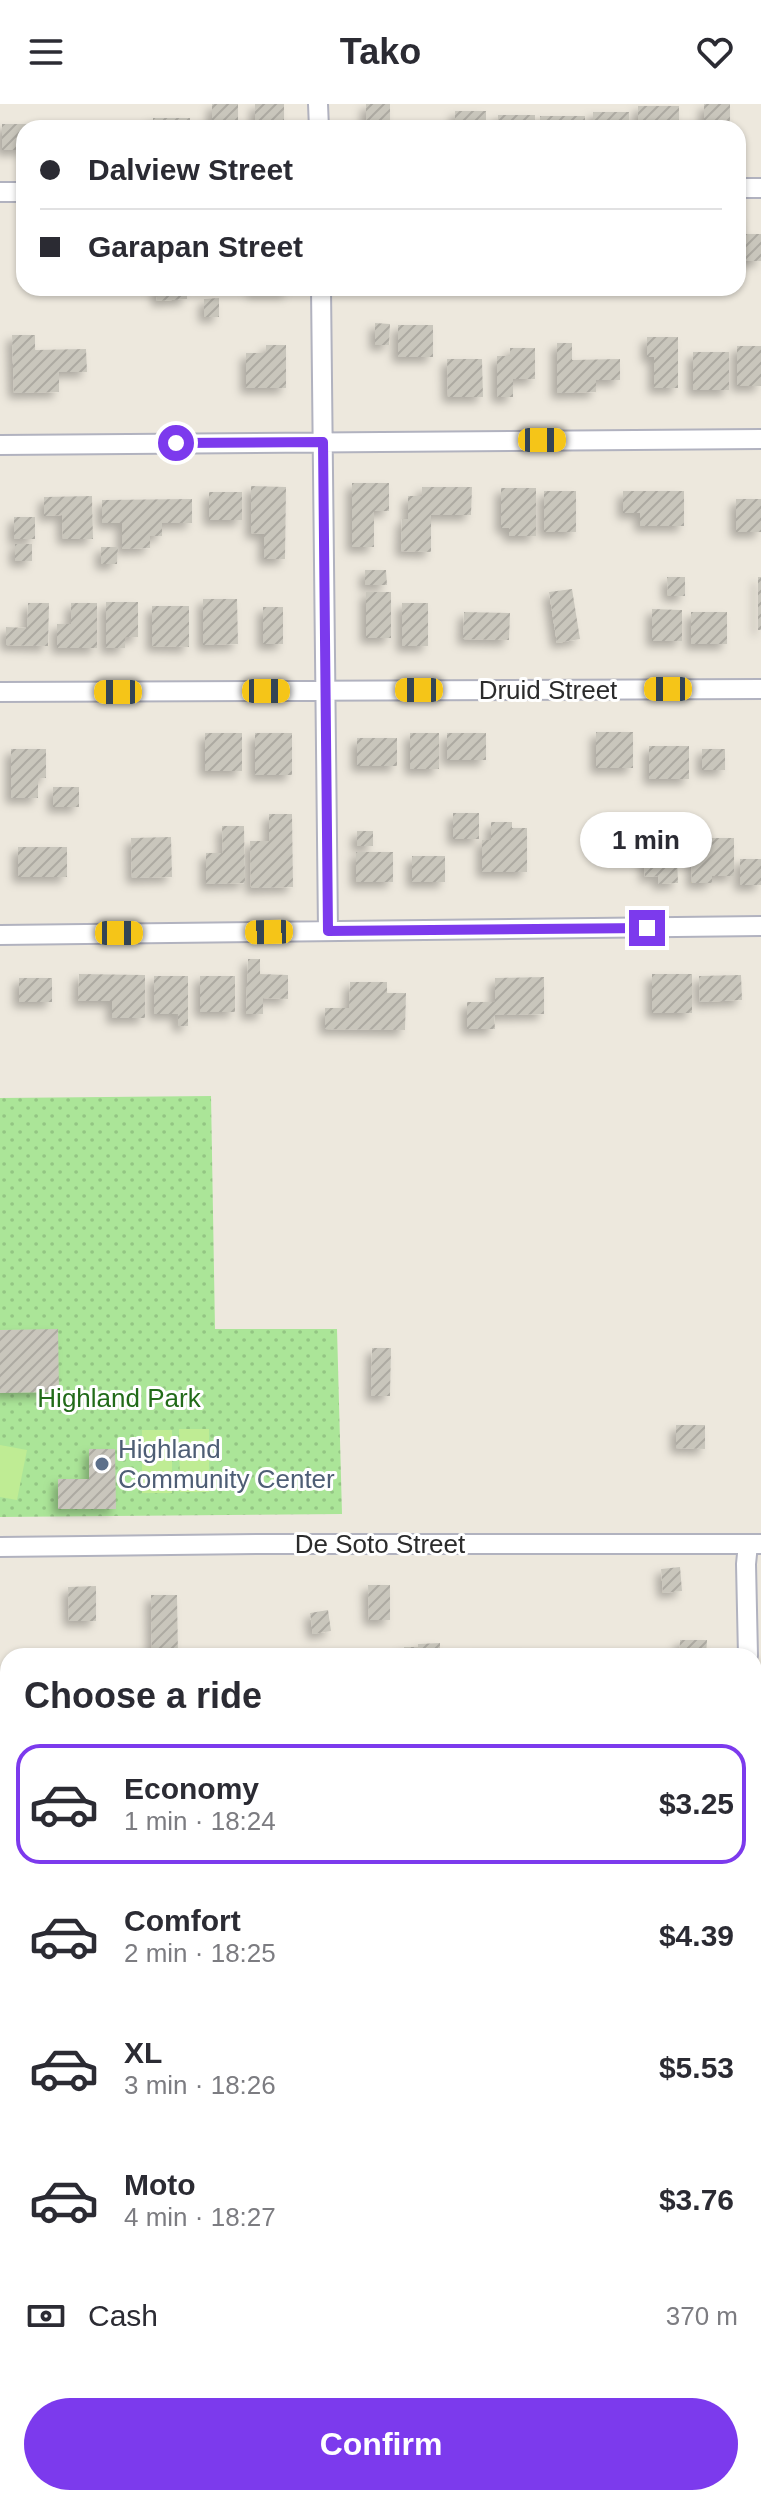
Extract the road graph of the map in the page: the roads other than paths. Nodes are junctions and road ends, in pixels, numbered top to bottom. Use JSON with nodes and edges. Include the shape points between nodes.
{"nodes":[{"id":1,"x":321,"y":296,"type":"edge"},
{"id":2,"x":761,"y":439,"type":"edge"},
{"id":3,"x":323,"y":442,"type":"junction"},
{"id":4,"x":0,"y":445,"type":"edge"},
{"id":5,"x":761,"y":689,"type":"edge"},
{"id":6,"x":325,"y":691,"type":"junction"},
{"id":7,"x":0,"y":692,"type":"edge"},
{"id":8,"x":761,"y":926,"type":"edge"},
{"id":9,"x":328,"y":931,"type":"junction"},
{"id":10,"x":0,"y":935,"type":"edge"},
{"id":11,"x":754,"y":1544,"type":"edge"},
{"id":12,"x":0,"y":1547,"type":"edge"},
{"id":13,"x":748,"y":1648,"type":"edge"}],
"edges":[{"from":1,"to":3,"type":"street"},
{"from":2,"to":3,"type":"street"},
{"from":3,"to":4,"type":"street"},
{"from":3,"to":6,"type":"street"},
{"from":5,"to":6,"type":"street","name":"Druid Street"},
{"from":6,"to":7,"type":"street","name":"Druid Street"},
{"from":6,"to":9,"type":"street"},
{"from":8,"to":9,"type":"street"},
{"from":9,"to":10,"type":"street"},
{"from":11,"to":12,"type":"street","name":"De Soto Street"},
{"from":11,"to":13,"type":"street","via":[[746,1564]]}]}
